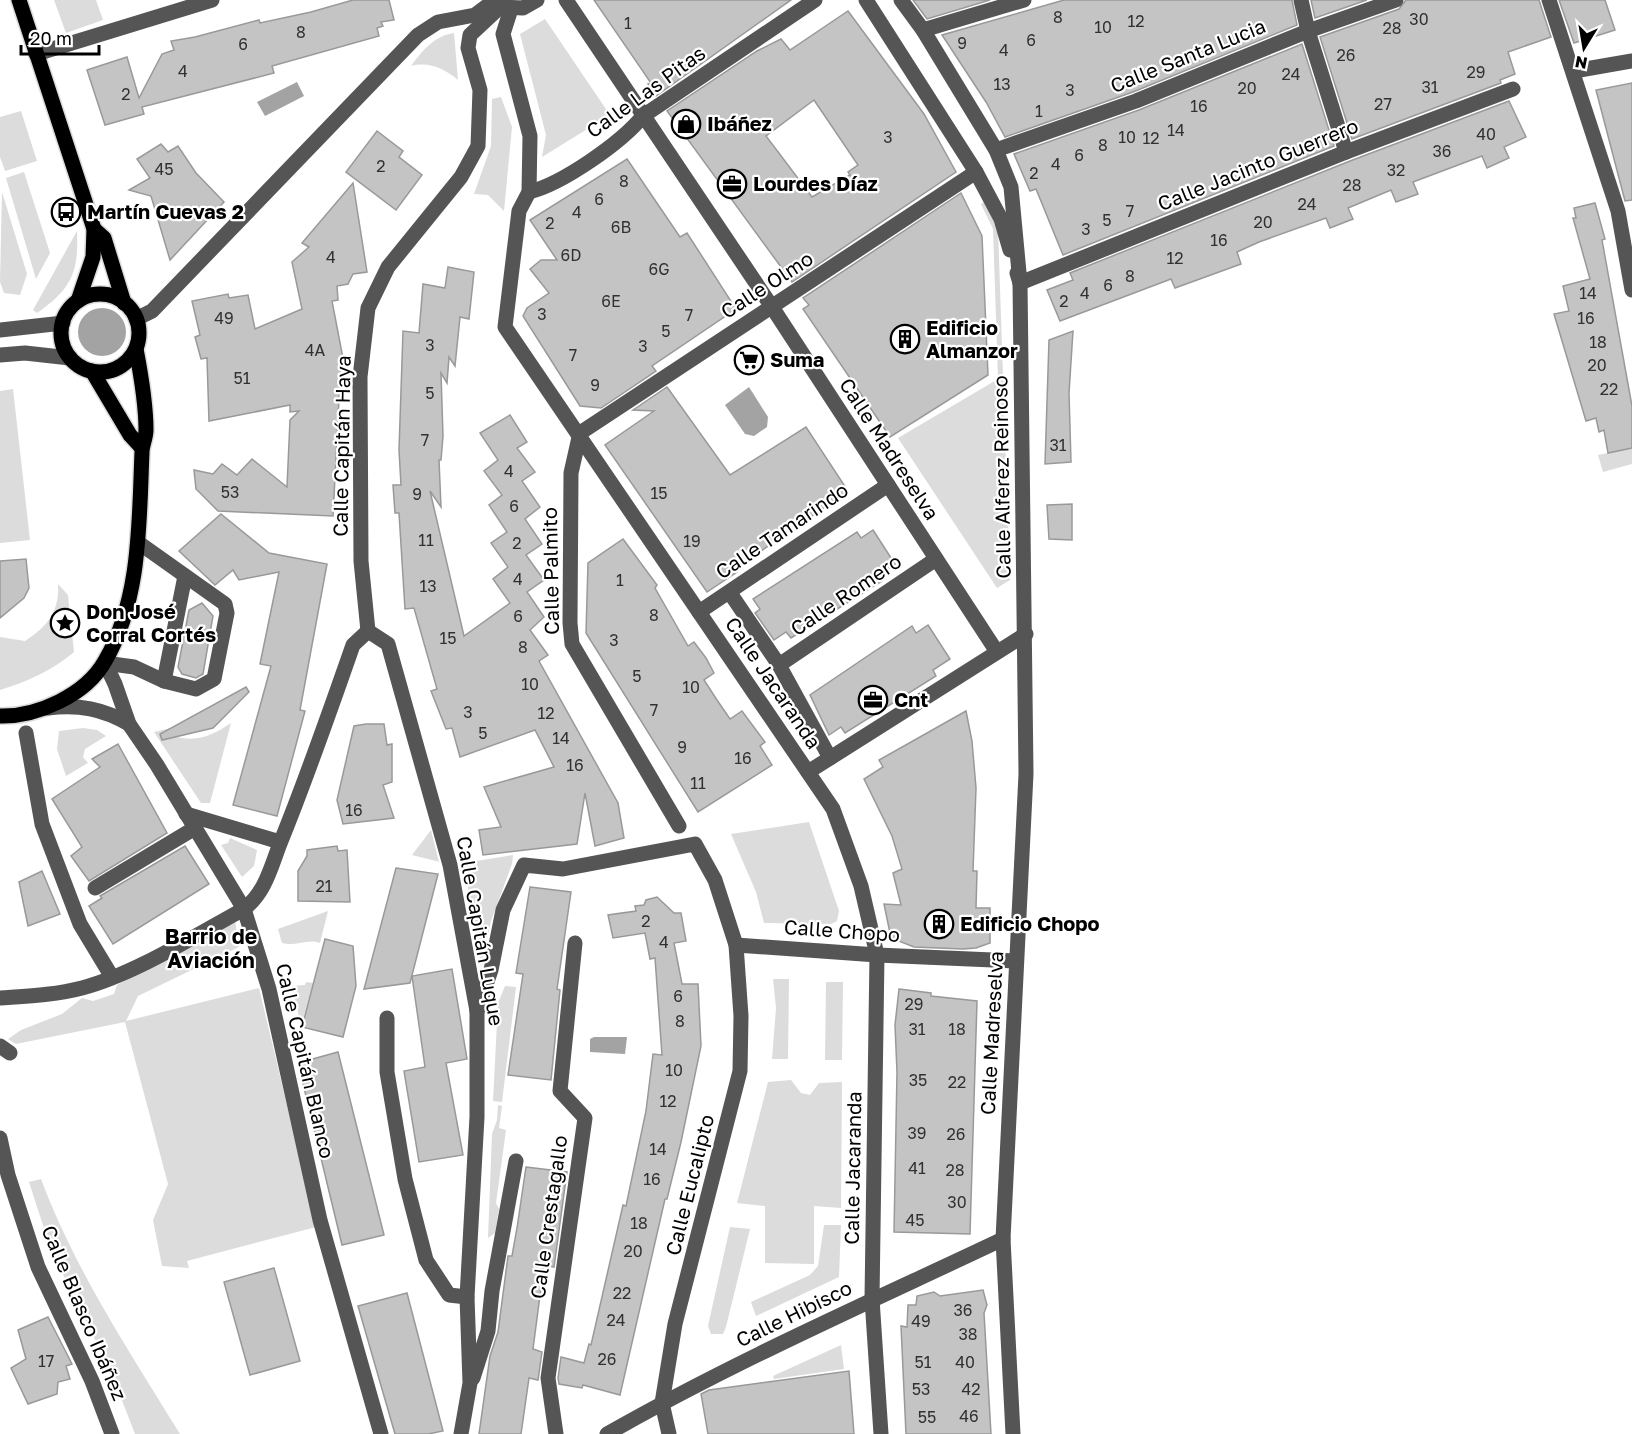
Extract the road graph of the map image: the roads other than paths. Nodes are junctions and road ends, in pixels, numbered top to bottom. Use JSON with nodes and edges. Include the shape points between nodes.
{"nodes":[{"id":1,"x":19,"y":0,"type":"edge"},
{"id":2,"x":212,"y":0,"type":"edge"},
{"id":3,"x":537,"y":0,"type":"edge"},
{"id":4,"x":566,"y":0,"type":"edge"},
{"id":5,"x":815,"y":0,"type":"edge"},
{"id":6,"x":866,"y":0,"type":"edge"},
{"id":7,"x":901,"y":0,"type":"edge"},
{"id":8,"x":1024,"y":0,"type":"edge"},
{"id":9,"x":1301,"y":0,"type":"edge"},
{"id":10,"x":1396,"y":0,"type":"edge"},
{"id":11,"x":1549,"y":0,"type":"edge"},
{"id":12,"x":497,"y":5,"type":"edge"},
{"id":13,"x":923,"y":30,"type":"junction"},
{"id":14,"x":1308,"y":31,"type":"junction"},
{"id":15,"x":36,"y":54,"type":"junction"},
{"id":16,"x":1632,"y":61,"type":"edge"},
{"id":17,"x":1574,"y":71,"type":"junction"},
{"id":18,"x":1513,"y":89,"type":"dead end"},
{"id":19,"x":643,"y":116,"type":"junction"},
{"id":20,"x":996,"y":150,"type":"junction"},
{"id":21,"x":1347,"y":152,"type":"junction"},
{"id":22,"x":976,"y":172,"type":"junction"},
{"id":23,"x":529,"y":192,"type":"junction"},
{"id":24,"x":1625,"y":210,"type":"edge"},
{"id":25,"x":94,"y":229,"type":"junction"},
{"id":26,"x":1020,"y":283,"type":"junction"},
{"id":27,"x":1632,"y":290,"type":"edge"},
{"id":28,"x":78,"y":301,"type":"junction"},
{"id":29,"x":124,"y":303,"type":"junction"},
{"id":30,"x":772,"y":307,"type":"junction"},
{"id":31,"x":136,"y":319,"type":"junction"},
{"id":32,"x":63,"y":322,"type":"junction"},
{"id":33,"x":0,"y":330,"type":"edge"},
{"id":34,"x":136,"y":349,"type":"junction"},
{"id":35,"x":0,"y":355,"type":"edge"},
{"id":36,"x":70,"y":358,"type":"junction"},
{"id":37,"x":92,"y":371,"type":"junction"},
{"id":38,"x":580,"y":433,"type":"junction"},
{"id":39,"x":142,"y":448,"type":"junction"},
{"id":40,"x":888,"y":485,"type":"junction"},
{"id":41,"x":139,"y":543,"type":"junction"},
{"id":42,"x":936,"y":559,"type":"junction"},
{"id":43,"x":185,"y":576,"type":"junction"},
{"id":44,"x":730,"y":593,"type":"junction"},
{"id":45,"x":699,"y":612,"type":"junction"},
{"id":46,"x":368,"y":631,"type":"junction"},
{"id":47,"x":1026,"y":634,"type":"junction"},
{"id":48,"x":997,"y":652,"type":"junction"},
{"id":49,"x":105,"y":663,"type":"junction"},
{"id":50,"x":779,"y":665,"type":"junction"},
{"id":51,"x":164,"y":681,"type":"junction"},
{"id":52,"x":48,"y":708,"type":"junction"},
{"id":53,"x":0,"y":716,"type":"edge"},
{"id":54,"x":129,"y":724,"type":"junction"},
{"id":55,"x":26,"y":733,"type":"dead end"},
{"id":56,"x":830,"y":758,"type":"junction"},
{"id":57,"x":808,"y":772,"type":"junction"},
{"id":58,"x":186,"y":814,"type":"junction"},
{"id":59,"x":679,"y":826,"type":"dead end"},
{"id":60,"x":195,"y":828,"type":"junction"},
{"id":61,"x":280,"y":842,"type":"junction"},
{"id":62,"x":95,"y":888,"type":"dead end"},
{"id":63,"x":244,"y":909,"type":"junction"},
{"id":64,"x":575,"y":943,"type":"dead end"},
{"id":65,"x":736,"y":945,"type":"junction"},
{"id":66,"x":877,"y":955,"type":"junction"},
{"id":67,"x":1016,"y":961,"type":"junction"},
{"id":68,"x":112,"y":977,"type":"junction"},
{"id":69,"x":0,"y":998,"type":"edge"},
{"id":70,"x":477,"y":1011,"type":"junction"},
{"id":71,"x":387,"y":1018,"type":"dead end"},
{"id":72,"x":0,"y":1138,"type":"edge"},
{"id":73,"x":516,"y":1161,"type":"dead end"},
{"id":74,"x":1003,"y":1239,"type":"junction"},
{"id":75,"x":467,"y":1297,"type":"junction"},
{"id":76,"x":872,"y":1299,"type":"junction"},
{"id":77,"x":470,"y":1383,"type":"junction"},
{"id":78,"x":662,"y":1402,"type":"junction"},
{"id":79,"x":112,"y":1434,"type":"edge"},
{"id":80,"x":381,"y":1434,"type":"edge"},
{"id":81,"x":461,"y":1434,"type":"edge"},
{"id":82,"x":556,"y":1434,"type":"edge"},
{"id":83,"x":607,"y":1434,"type":"edge"},
{"id":84,"x":669,"y":1434,"type":"edge"},
{"id":85,"x":881,"y":1434,"type":"edge"},
{"id":86,"x":1012,"y":1434,"type":"edge"}],
"edges":[{"from":1,"to":15,"type":"main road"},
{"from":2,"to":15,"type":"street"},
{"from":3,"to":12,"type":"street","via":[[523,8]]},
{"from":4,"to":19,"type":"street","name":"Calle Madreselva"},
{"from":5,"to":19,"type":"street","name":"Calle Las Pitas"},
{"from":6,"to":22,"type":"street","name":"Calle Alferez Reinoso"},
{"from":7,"to":13,"type":"street","name":"Calle Alferez Reinoso"},
{"from":8,"to":13,"type":"street"},
{"from":9,"to":14,"type":"street"},
{"from":10,"to":14,"type":"street","name":"Calle Santa Lucia"},
{"from":11,"to":17,"type":"street"},
{"from":12,"to":23,"type":"street","name":"Calle Jacaranda","via":[[530,136]]},
{"from":12,"to":31,"type":"street","via":[[475,15],[438,22],[418,35],[152,312]]},
{"from":12,"to":46,"type":"street","name":"Calle Capitán Haya","via":[[470,35],[468,48],[480,90],[478,146],[461,177],[388,267],[368,308],[360,377],[361,561]]},
{"from":13,"to":20,"type":"street","name":"Calle Alferez Reinoso"},
{"from":14,"to":20,"type":"street","name":"Calle Santa Lucia","via":[[1136,101]]},
{"from":14,"to":21,"type":"street"},
{"from":15,"to":25,"type":"main road"},
{"from":16,"to":17,"type":"street"},
{"from":17,"to":24,"type":"street"},
{"from":18,"to":21,"type":"street","name":"Calle Jacinto Guerrero"},
{"from":19,"to":23,"type":"street","name":"Calle Las Pitas","via":[[629,133],[548,187]]},
{"from":19,"to":30,"type":"street","name":"Calle Madreselva"},
{"from":20,"to":26,"type":"street","name":"Calle Alferez Reinoso","via":[[1011,187]]},
{"from":21,"to":26,"type":"street","name":"Calle Jacinto Guerrero"},
{"from":22,"to":26,"type":"street","name":"Calle Alferez Reinoso","via":[[1001,219]]},
{"from":22,"to":30,"type":"street","name":"Calle Olmo"},
{"from":23,"to":38,"type":"street","name":"Calle Jacaranda","via":[[519,211],[506,327]]},
{"from":24,"to":27,"type":"street"},
{"from":25,"to":28,"type":"main road","via":[[93,257]]},
{"from":25,"to":29,"type":"main road","via":[[104,238]]},
{"from":26,"to":47,"type":"street","name":"Calle Alferez Reinoso"},
{"from":28,"to":29,"type":"main road","via":[[101,294]]},
{"from":28,"to":32,"type":"main road"},
{"from":29,"to":31,"type":"main road"},
{"from":30,"to":38,"type":"street","name":"Calle Olmo"},
{"from":30,"to":40,"type":"street","name":"Calle Madreselva"},
{"from":31,"to":34,"type":"main road"},
{"from":32,"to":33,"type":"street"},
{"from":32,"to":36,"type":"main road","via":[[61,335]]},
{"from":34,"to":37,"type":"main road","via":[[118,368]]},
{"from":34,"to":39,"type":"main road","via":[[147,432]]},
{"from":35,"to":36,"type":"street","via":[[25,353]]},
{"from":36,"to":37,"type":"main road"},
{"from":37,"to":39,"type":"main road"},
{"from":38,"to":45,"type":"street","name":"Calle Jacaranda"},
{"from":38,"to":59,"type":"street","name":"Calle Palmito","via":[[572,473],[572,644]]},
{"from":39,"to":41,"type":"main road"},
{"from":40,"to":42,"type":"street","name":"Calle Madreselva"},
{"from":40,"to":44,"type":"street","name":"Calle Tamarindo"},
{"from":41,"to":43,"type":"street"},
{"from":41,"to":49,"type":"main road","via":[[124,614]]},
{"from":42,"to":48,"type":"street","name":"Calle Madreselva"},
{"from":42,"to":50,"type":"street","name":"Calle Romero"},
{"from":43,"to":51,"type":"street"},
{"from":43,"to":51,"type":"street","via":[[225,604],[227,614],[214,680],[196,688]]},
{"from":44,"to":45,"type":"street","name":"Calle Tamarindo"},
{"from":44,"to":50,"type":"street","name":"Calle Jacaranda"},
{"from":45,"to":57,"type":"street","name":"Calle Jacaranda"},
{"from":46,"to":61,"type":"street","via":[[353,645]]},
{"from":46,"to":70,"type":"street","name":"Calle Capitán Luque","via":[[387,644],[391,656],[450,865]]},
{"from":47,"to":48,"type":"street"},
{"from":47,"to":67,"type":"street","name":"Calle Madreselva","via":[[1026,774]]},
{"from":48,"to":56,"type":"street"},
{"from":49,"to":51,"type":"street","via":[[134,667]]},
{"from":49,"to":52,"type":"main road","via":[[83,685]]},
{"from":49,"to":54,"type":"street","name":"Calle Capitán Blanco"},
{"from":50,"to":56,"type":"street","name":"Calle Jacaranda"},
{"from":52,"to":53,"type":"main road"},
{"from":52,"to":54,"type":"street","via":[[101,710]]},
{"from":54,"to":58,"type":"street","name":"Calle Capitán Blanco"},
{"from":55,"to":68,"type":"street","via":[[42,824],[80,924]]},
{"from":56,"to":57,"type":"street"},
{"from":57,"to":66,"type":"street","name":"Calle Jacaranda","via":[[833,809],[861,886]]},
{"from":58,"to":60,"type":"street","name":"Calle Capitán Blanco"},
{"from":58,"to":61,"type":"street"},
{"from":60,"to":62,"type":"street"},
{"from":60,"to":63,"type":"street","name":"Calle Capitán Blanco"},
{"from":61,"to":63,"type":"street","via":[[266,882],[255,901]]},
{"from":63,"to":68,"type":"street"},
{"from":63,"to":80,"type":"street","name":"Calle Capitán Blanco","via":[[269,989],[320,1220]]},
{"from":64,"to":82,"type":"street","name":"Calle Crestagallo","via":[[560,1091],[585,1118],[548,1378]]},
{"from":65,"to":66,"type":"street","name":"Calle Chopo"},
{"from":65,"to":70,"type":"street","name":"Calle Eucalipto","via":[[715,880],[695,844],[563,869],[524,865],[503,910],[491,970]]},
{"from":65,"to":78,"type":"street","name":"Calle Eucalipto","via":[[740,1071],[675,1324]]},
{"from":66,"to":67,"type":"street","name":"Calle Chopo"},
{"from":66,"to":76,"type":"street","name":"Calle Jacaranda"},
{"from":67,"to":74,"type":"street","name":"Calle Madreselva"},
{"from":68,"to":69,"type":"street","via":[[54,995]]},
{"from":70,"to":75,"type":"street","name":"Calle Capitán Luque","via":[[477,1117]]},
{"from":71,"to":75,"type":"street","via":[[387,1072],[405,1179],[426,1260],[449,1295]]},
{"from":72,"to":79,"type":"street","name":"Calle Blasco Ibáñez","via":[[38,1267]]},
{"from":73,"to":77,"type":"street","via":[[488,1331]]},
{"from":74,"to":76,"type":"street","name":"Calle Hibisco"},
{"from":74,"to":86,"type":"street","name":"Calle Madreselva"},
{"from":75,"to":77,"type":"street","name":"Calle Capitán Luque"},
{"from":76,"to":78,"type":"street","name":"Calle Hibisco"},
{"from":76,"to":85,"type":"street","name":"Calle Jacaranda"},
{"from":77,"to":81,"type":"street","name":"Calle Capitán Luque"},
{"from":78,"to":83,"type":"street","name":"Calle Hibisco"},
{"from":78,"to":84,"type":"street","name":"Calle Eucalipto"}]}
